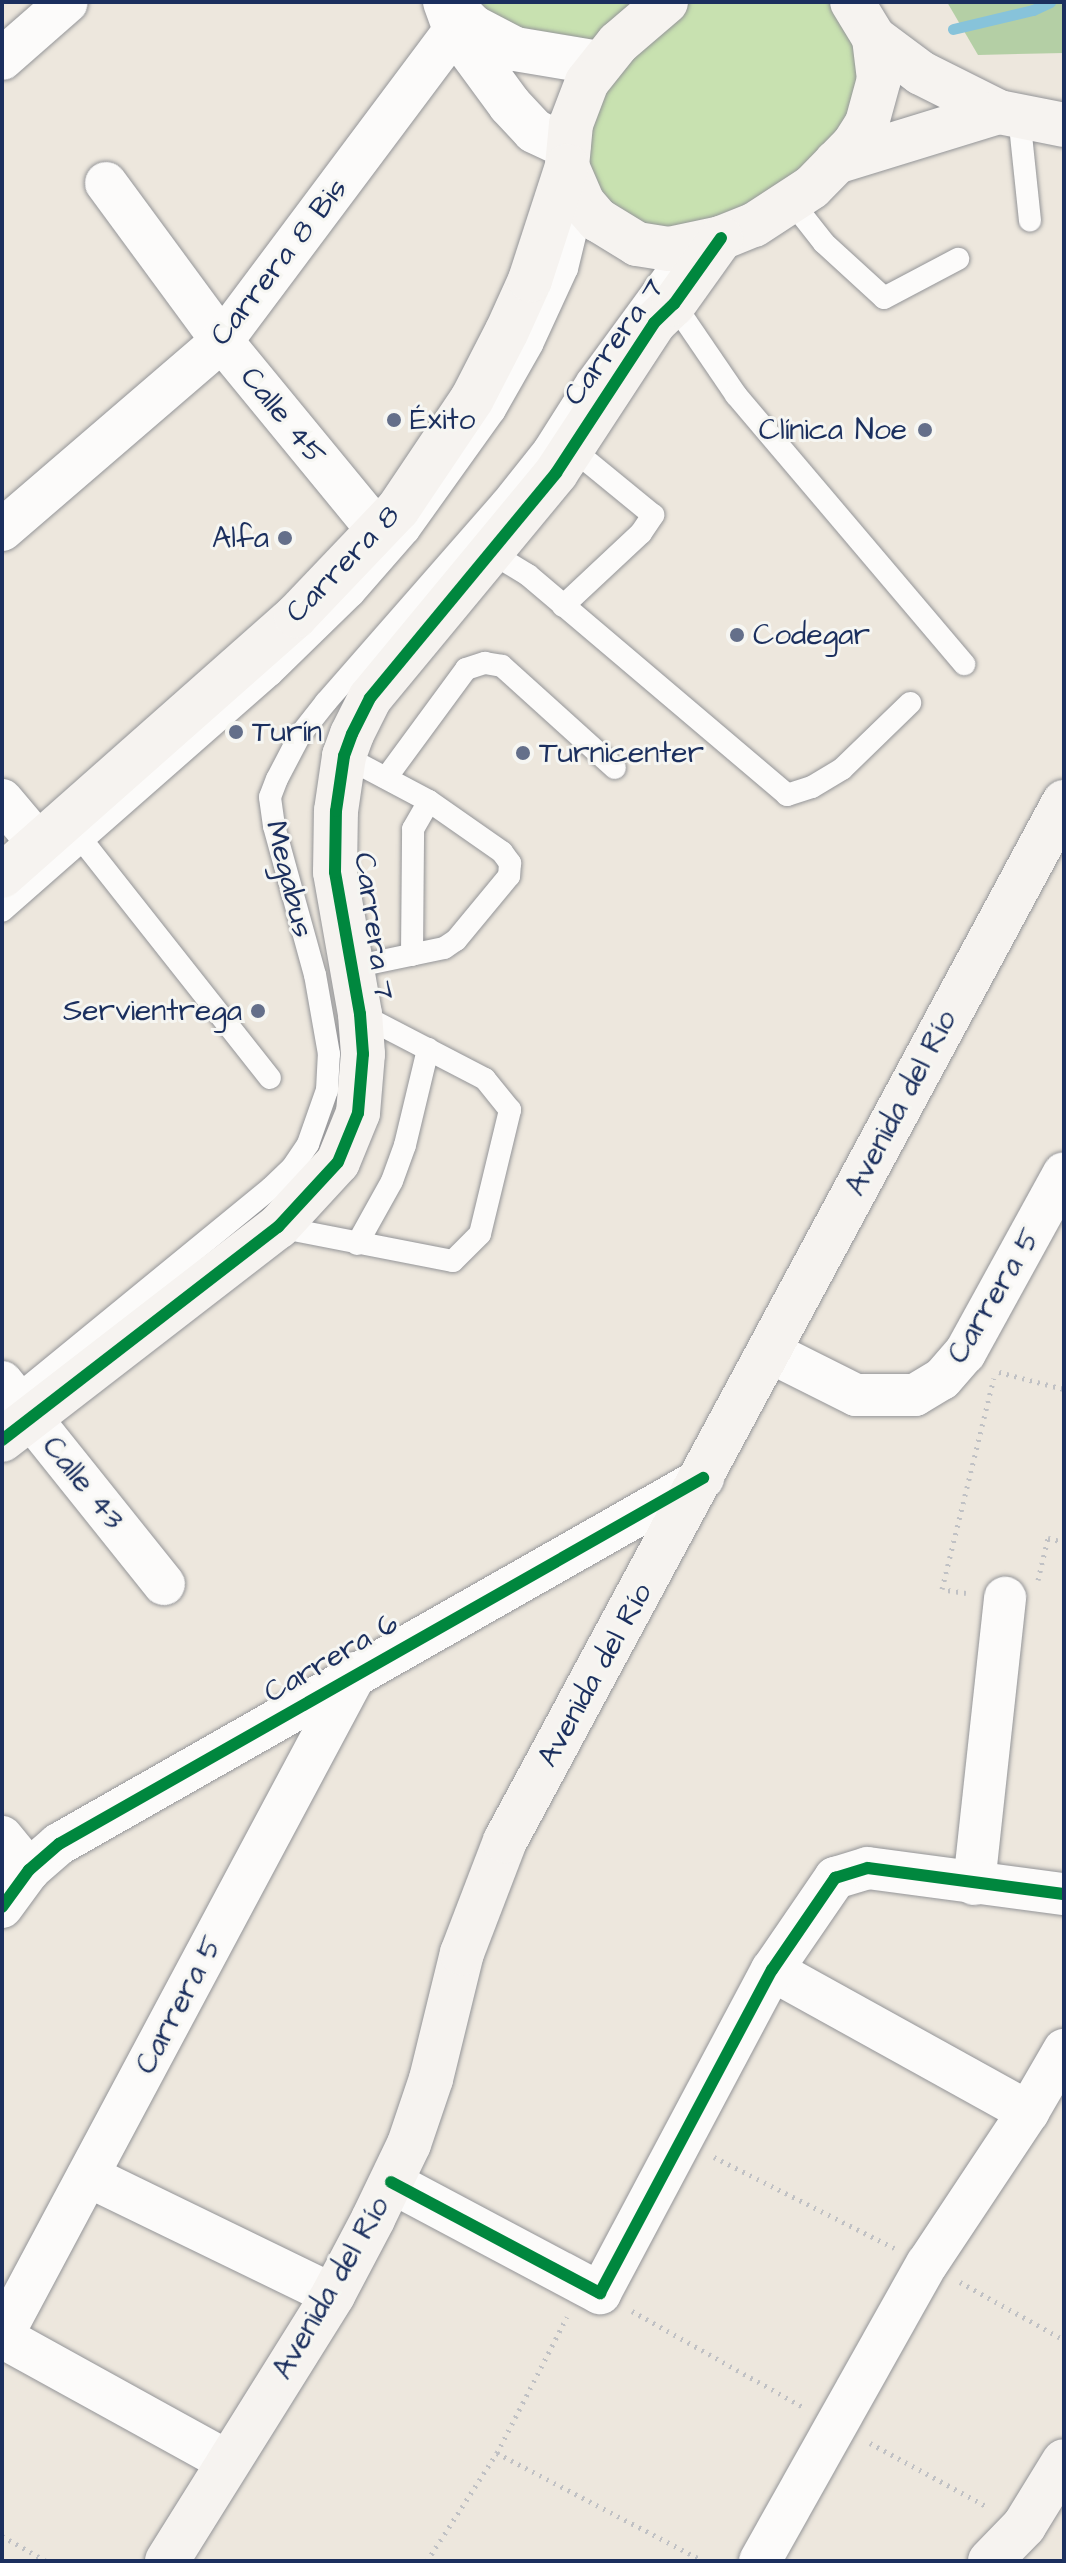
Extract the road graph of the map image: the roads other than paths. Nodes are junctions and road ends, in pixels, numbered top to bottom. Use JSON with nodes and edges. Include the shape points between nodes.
{"nodes":[{"id":1,"x":67,"y":2,"type":"edge"},
{"id":2,"x":666,"y":2,"type":"edge"},
{"id":3,"x":449,"y":11,"type":"edge"},
{"id":4,"x":865,"y":13,"type":"edge"},
{"id":5,"x":2,"y":59,"type":"edge"},
{"id":6,"x":599,"y":63,"type":"junction"},
{"id":7,"x":1009,"y":114,"type":"junction"},
{"id":8,"x":1064,"y":125,"type":"edge"},
{"id":9,"x":836,"y":162,"type":"junction"},
{"id":10,"x":573,"y":172,"type":"junction"},
{"id":11,"x":106,"y":183,"type":"dead end"},
{"id":12,"x":791,"y":201,"type":"junction"},
{"id":13,"x":1030,"y":220,"type":"dead end"},
{"id":14,"x":702,"y":243,"type":"junction"},
{"id":15,"x":958,"y":259,"type":"dead end"},
{"id":16,"x":674,"y":304,"type":"junction"},
{"id":17,"x":222,"y":341,"type":"junction"},
{"id":18,"x":570,"y":447,"type":"junction"},
{"id":19,"x":2,"y":530,"type":"edge"},
{"id":20,"x":378,"y":531,"type":"junction"},
{"id":21,"x":492,"y":553,"type":"junction"},
{"id":22,"x":563,"y":606,"type":"junction"},
{"id":23,"x":964,"y":664,"type":"dead end"},
{"id":24,"x":910,"y":703,"type":"dead end"},
{"id":25,"x":344,"y":756,"type":"junction"},
{"id":26,"x":615,"y":768,"type":"dead end"},
{"id":27,"x":386,"y":778,"type":"junction"},
{"id":28,"x":2,"y":800,"type":"edge"},
{"id":29,"x":429,"y":801,"type":"junction"},
{"id":30,"x":1064,"y":802,"type":"edge"},
{"id":31,"x":63,"y":834,"type":"junction"},
{"id":32,"x":2,"y":876,"type":"edge"},
{"id":33,"x":2,"y":911,"type":"edge"},
{"id":34,"x":412,"y":955,"type":"junction"},
{"id":35,"x":353,"y":967,"type":"junction"},
{"id":36,"x":360,"y":1014,"type":"junction"},
{"id":37,"x":428,"y":1049,"type":"junction"},
{"id":38,"x":270,"y":1078,"type":"dead end"},
{"id":39,"x":1058,"y":1197,"type":"edge"},
{"id":40,"x":278,"y":1227,"type":"junction"},
{"id":41,"x":357,"y":1244,"type":"junction"},
{"id":42,"x":770,"y":1352,"type":"junction"},
{"id":43,"x":10,"y":1409,"type":"edge"},
{"id":44,"x":703,"y":1478,"type":"junction"},
{"id":45,"x":164,"y":1584,"type":"dead end"},
{"id":46,"x":1005,"y":1598,"type":"road end"},
{"id":47,"x":356,"y":1673,"type":"junction"},
{"id":48,"x":2,"y":1837,"type":"edge"},
{"id":49,"x":29,"y":1870,"type":"junction"},
{"id":50,"x":974,"y":1884,"type":"junction"},
{"id":51,"x":1064,"y":1894,"type":"edge"},
{"id":52,"x":2,"y":1907,"type":"edge"},
{"id":53,"x":772,"y":1970,"type":"junction"},
{"id":54,"x":1064,"y":2050,"type":"edge"},
{"id":55,"x":1028,"y":2112,"type":"junction"},
{"id":56,"x":88,"y":2176,"type":"junction"},
{"id":57,"x":391,"y":2182,"type":"junction"},
{"id":58,"x":333,"y":2295,"type":"junction"},
{"id":59,"x":2,"y":2337,"type":"edge"},
{"id":60,"x":1064,"y":2461,"type":"edge"},
{"id":61,"x":228,"y":2462,"type":"junction"},
{"id":62,"x":167,"y":2561,"type":"edge"},
{"id":63,"x":760,"y":2561,"type":"edge"},
{"id":64,"x":990,"y":2561,"type":"edge"}],
"edges":[{"from":1,"to":5,"type":"street"},
{"from":2,"to":6,"type":"main road","name":"Carrera 8"},
{"from":3,"to":6,"type":"street","via":[[515,49]]},
{"from":3,"to":10,"type":"street","via":[[534,131]]},
{"from":3,"to":17,"type":"street","name":"Carrera 8 Bis"},
{"from":4,"to":7,"type":"main road","via":[[921,73]]},
{"from":4,"to":9,"type":"main road","via":[[879,79],[876,99],[854,144]]},
{"from":6,"to":10,"type":"main road","name":"Carrera 8","via":[[579,98]]},
{"from":7,"to":8,"type":"main road"},
{"from":7,"to":9,"type":"main road"},
{"from":7,"to":13,"type":"lane"},
{"from":9,"to":12,"type":"main road"},
{"from":10,"to":14,"type":"main road","via":[[616,234],[637,244]]},
{"from":10,"to":20,"type":"main road","name":"Carrera 8","via":[[530,280],[472,399],[430,465]]},
{"from":10,"to":31,"type":"lane","via":[[567,269],[494,412],[408,532],[271,675]]},
{"from":11,"to":17,"type":"street","name":"Calle 45"},
{"from":12,"to":14,"type":"main road","via":[[754,225]]},
{"from":12,"to":15,"type":"lane","via":[[824,243],[884,298]]},
{"from":14,"to":16,"type":"main road","name":"Carrera 7"},
{"from":14,"to":43,"type":"lane","name":"Megabus","via":[[588,379],[545,447],[493,512],[326,702],[300,735],[277,779],[270,797],[274,826],[315,975],[329,1054],[327,1090],[308,1144],[271,1188]]},
{"from":16,"to":18,"type":"main road","name":"Carrera 7","via":[[654,323]]},
{"from":16,"to":23,"type":"lane","via":[[736,395]]},
{"from":17,"to":19,"type":"street","name":"Carrera 8 Bis"},
{"from":17,"to":20,"type":"street","name":"Calle 45"},
{"from":18,"to":21,"type":"main road","name":"Carrera 7","via":[[556,473]]},
{"from":18,"to":22,"type":"lane","via":[[653,515],[641,533]]},
{"from":20,"to":31,"type":"main road","name":"Carrera 8","via":[[296,616]]},
{"from":21,"to":22,"type":"lane"},
{"from":21,"to":25,"type":"main road","name":"Carrera 7","via":[[370,698]]},
{"from":22,"to":24,"type":"lane","via":[[787,795],[842,769]]},
{"from":25,"to":27,"type":"lane"},
{"from":25,"to":35,"type":"main road","name":"Carrera 7","via":[[335,872]]},
{"from":26,"to":27,"type":"lane","via":[[502,666],[485,663],[466,669]]},
{"from":27,"to":29,"type":"lane"},
{"from":28,"to":31,"type":"street"},
{"from":29,"to":34,"type":"lane","via":[[413,829]]},
{"from":29,"to":34,"type":"lane","via":[[502,852],[510,863],[509,876],[456,940]]},
{"from":30,"to":42,"type":"main road","name":"Avenida del Río"},
{"from":31,"to":32,"type":"main road","name":"Carrera 8"},
{"from":31,"to":33,"type":"lane"},
{"from":31,"to":38,"type":"lane"},
{"from":34,"to":35,"type":"lane"},
{"from":35,"to":36,"type":"main road","name":"Carrera 7"},
{"from":36,"to":37,"type":"lane"},
{"from":36,"to":40,"type":"main road","name":"Carrera 7","via":[[362,1083],[349,1142],[322,1184]]},
{"from":37,"to":41,"type":"lane","via":[[392,1181]]},
{"from":37,"to":41,"type":"lane","via":[[485,1079],[510,1110],[480,1234],[453,1261]]},
{"from":39,"to":42,"type":"street","name":"Carrera 5","via":[[965,1353],[942,1379],[915,1395],[856,1395]]},
{"from":40,"to":41,"type":"lane"},
{"from":40,"to":43,"type":"main road","name":"Carrera 7"},
{"from":42,"to":44,"type":"main road","name":"Avenida del Río"},
{"from":43,"to":45,"type":"street","name":"Calle 43"},
{"from":44,"to":47,"type":"street","name":"Carrera 6"},
{"from":44,"to":57,"type":"main road","name":"Avenida del Río","via":[[505,1841],[462,1953],[431,2079]]},
{"from":46,"to":50,"type":"street"},
{"from":47,"to":49,"type":"street","name":"Carrera 6","via":[[59,1844]]},
{"from":47,"to":56,"type":"street","name":"Carrera 5"},
{"from":48,"to":49,"type":"street"},
{"from":49,"to":52,"type":"street","name":"Carrera 6"},
{"from":50,"to":51,"type":"street"},
{"from":50,"to":53,"type":"street","via":[[868,1868],[835,1878]]},
{"from":53,"to":55,"type":"street"},
{"from":53,"to":57,"type":"street","via":[[600,2293]]},
{"from":54,"to":55,"type":"street"},
{"from":55,"to":63,"type":"street","via":[[927,2264]]},
{"from":56,"to":58,"type":"street"},
{"from":56,"to":59,"type":"street","name":"Carrera 5"},
{"from":57,"to":58,"type":"main road","name":"Avenida del Río"},
{"from":58,"to":61,"type":"main road","name":"Avenida del Río"},
{"from":59,"to":61,"type":"street"},
{"from":60,"to":64,"type":"main road","via":[[1024,2526]]},
{"from":61,"to":62,"type":"main road","name":"Avenida del Río"}]}
